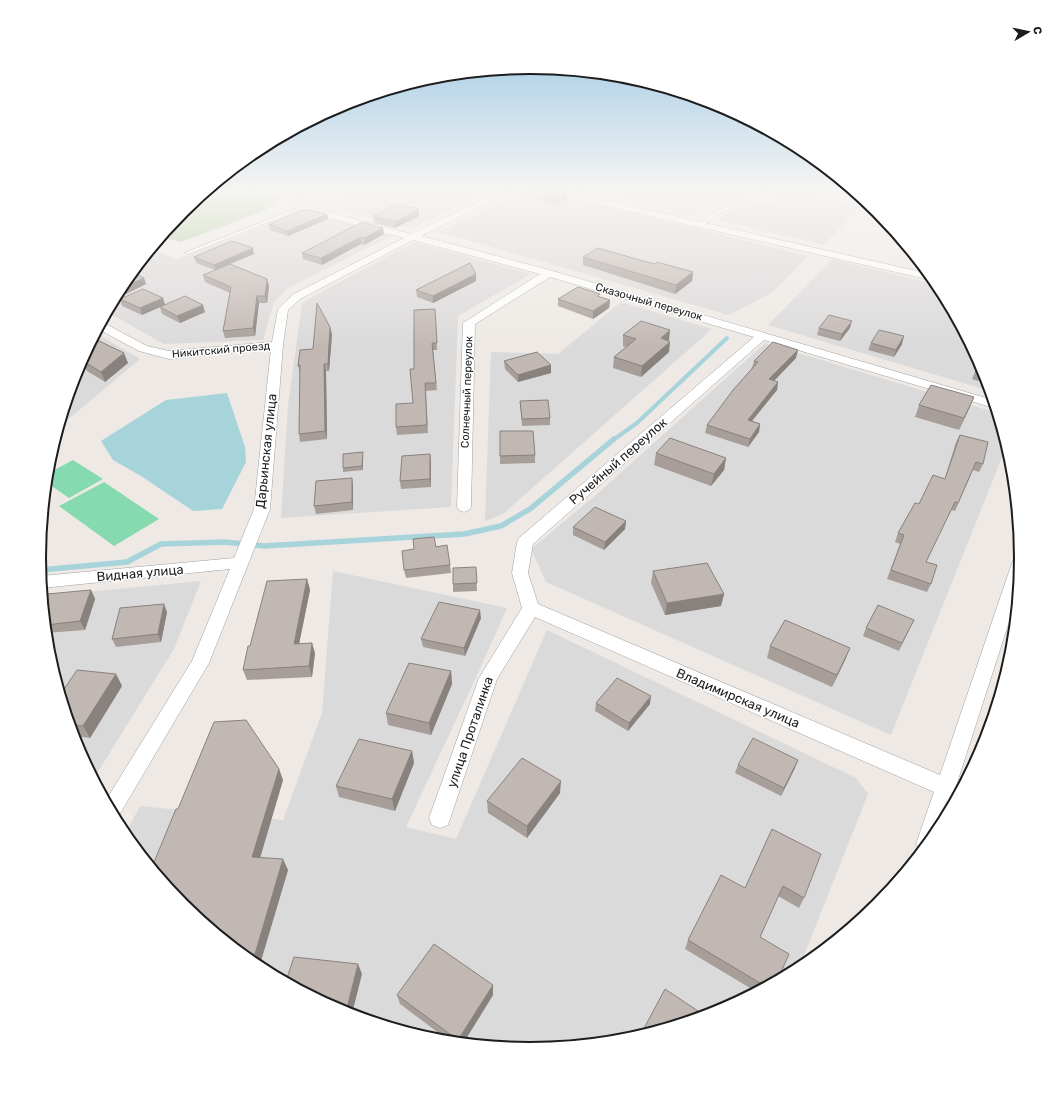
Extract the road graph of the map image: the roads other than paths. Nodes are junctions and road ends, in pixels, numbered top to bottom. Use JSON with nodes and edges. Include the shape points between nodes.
{"nodes":[{"id":1,"x":212,"y":243,"type":"edge"},
{"id":2,"x":401,"y":243,"type":"edge"},
{"id":3,"x":436,"y":243,"type":"edge"},
{"id":4,"x":782,"y":243,"type":"edge"},
{"id":5,"x":186,"y":253,"type":"dead end"},
{"id":6,"x":549,"y":273,"type":"junction"},
{"id":7,"x":923,"y":276,"type":"edge"},
{"id":8,"x":104,"y":327,"type":"edge"},
{"id":9,"x":762,"y":335,"type":"junction"},
{"id":10,"x":277,"y":345,"type":"junction"},
{"id":11,"x":988,"y":402,"type":"edge"},
{"id":12,"x":464,"y":507,"type":"dead end"},
{"id":13,"x":239,"y":563,"type":"junction"},
{"id":14,"x":47,"y":581,"type":"edge"},
{"id":15,"x":1013,"y":584,"type":"edge"},
{"id":16,"x":531,"y":608,"type":"junction"},
{"id":17,"x":946,"y":787,"type":"junction"},
{"id":18,"x":114,"y":804,"type":"edge"},
{"id":19,"x":440,"y":818,"type":"dead end"},
{"id":20,"x":934,"y":823,"type":"edge"}],
"edges":[{"from":1,"to":5,"type":"lane"},
{"from":2,"to":10,"type":"street","name":"Дарьинская улица","via":[[296,297],[283,309]]},
{"from":3,"to":6,"type":"street","name":"Сказочный переулок"},
{"from":4,"to":7,"type":"street"},
{"from":6,"to":9,"type":"street","name":"Сказочный переулок"},
{"from":6,"to":12,"type":"street","name":"Солнечный переулок","via":[[469,323]]},
{"from":8,"to":10,"type":"street","name":"Никитский проезд","via":[[143,348],[169,355]]},
{"from":9,"to":11,"type":"street","name":"Сказочный переулок"},
{"from":9,"to":16,"type":"street","name":"Ручейный переулок","via":[[525,542],[520,573]]},
{"from":10,"to":13,"type":"street","name":"Дарьинская улица","via":[[262,508]]},
{"from":13,"to":14,"type":"street","name":"Видная улица"},
{"from":13,"to":18,"type":"street","name":"Дарьинская улица","via":[[200,663]]},
{"from":15,"to":17,"type":"street"},
{"from":16,"to":17,"type":"street","name":"Владимирская улица"},
{"from":16,"to":19,"type":"street","name":"улица Проталинка","via":[[488,678]]},
{"from":17,"to":20,"type":"street"}]}
